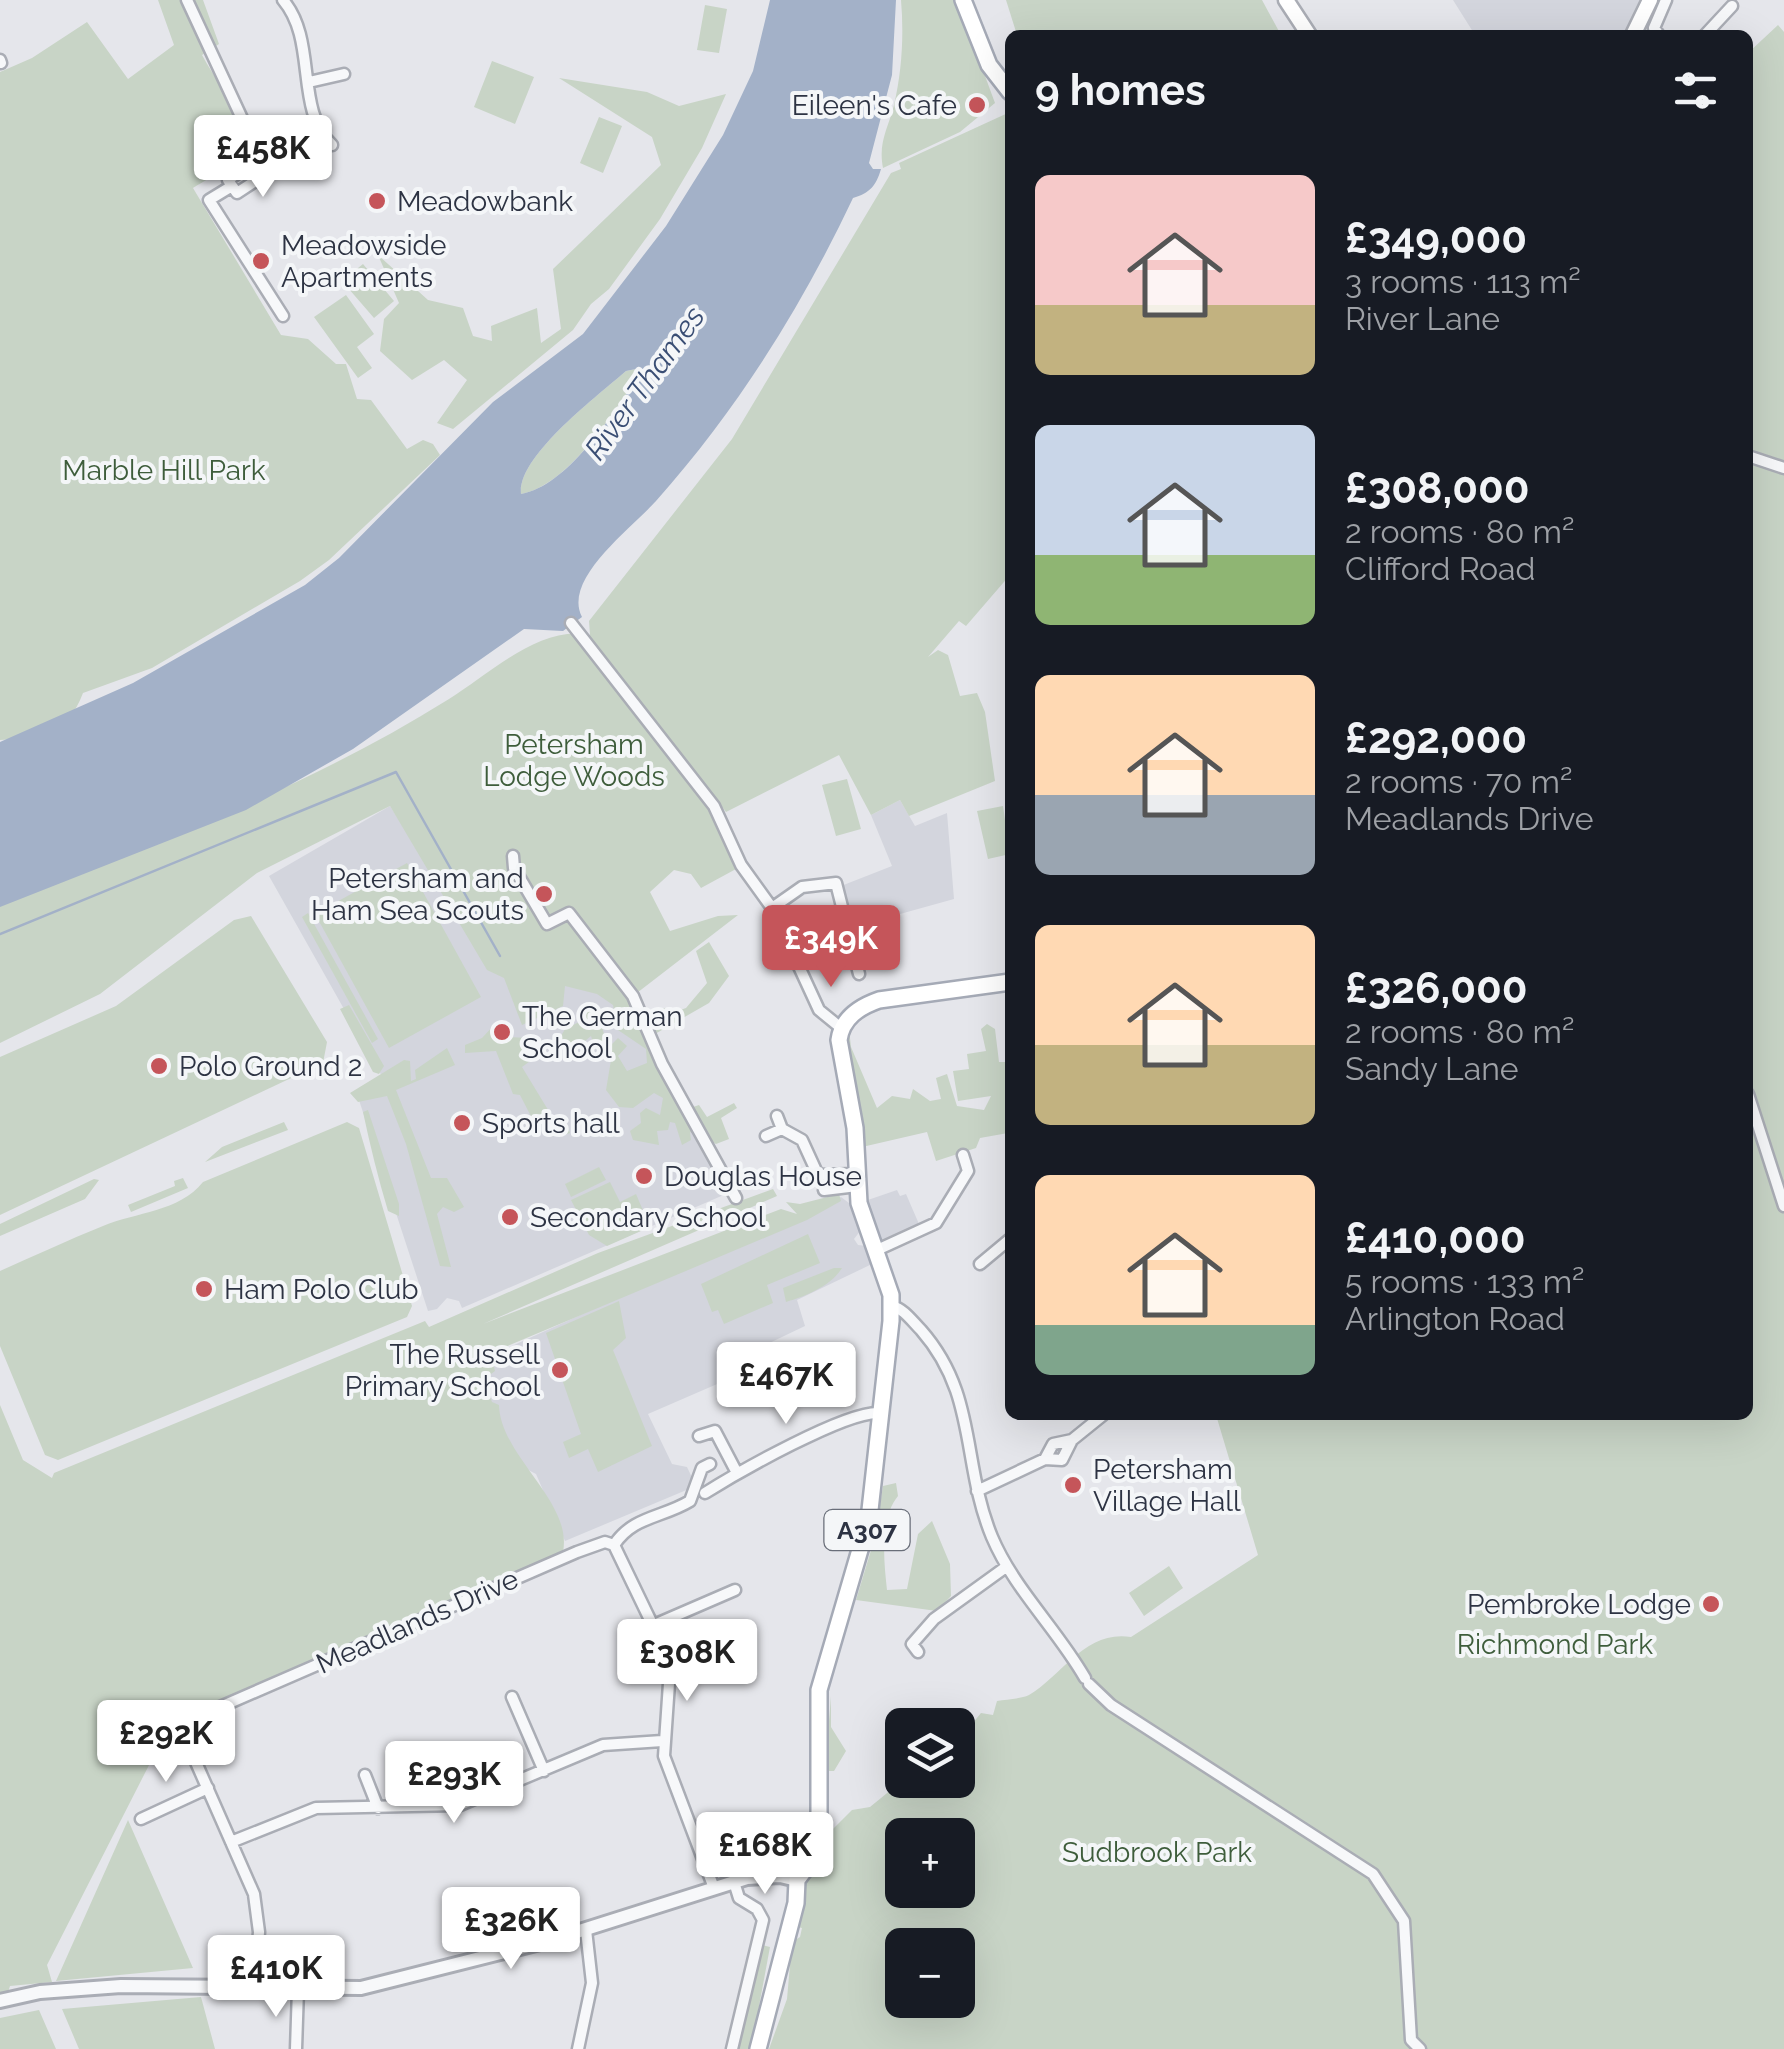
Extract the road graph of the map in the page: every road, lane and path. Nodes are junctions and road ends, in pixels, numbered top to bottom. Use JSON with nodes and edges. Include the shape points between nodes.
{"nodes":[{"id":1,"x":186,"y":0,"type":"edge"},
{"id":2,"x":283,"y":0,"type":"edge"},
{"id":3,"x":962,"y":0,"type":"edge"},
{"id":4,"x":1286,"y":0,"type":"edge"},
{"id":5,"x":1650,"y":0,"type":"edge"},
{"id":6,"x":1666,"y":0,"type":"edge"},
{"id":7,"x":1732,"y":6,"type":"dead end"},
{"id":8,"x":1305,"y":30,"type":"edge"},
{"id":9,"x":1636,"y":30,"type":"edge"},
{"id":10,"x":1655,"y":30,"type":"edge"},
{"id":11,"x":1712,"y":30,"type":"edge"},
{"id":12,"x":344,"y":74,"type":"dead end"},
{"id":13,"x":309,"y":82,"type":"junction"},
{"id":14,"x":1005,"y":86,"type":"edge"},
{"id":15,"x":332,"y":145,"type":"dead end"},
{"id":16,"x":283,"y":316,"type":"dead end"},
{"id":17,"x":1753,"y":458,"type":"edge"},
{"id":18,"x":1784,"y":468,"type":"edge"},
{"id":19,"x":571,"y":623,"type":"dead end"},
{"id":20,"x":513,"y":856,"type":"dead end"},
{"id":21,"x":772,"y":908,"type":"junction"},
{"id":22,"x":859,"y":974,"type":"dead end"},
{"id":23,"x":1005,"y":983,"type":"edge"},
{"id":24,"x":841,"y":1028,"type":"junction"},
{"id":25,"x":1753,"y":1110,"type":"edge"},
{"id":26,"x":777,"y":1116,"type":"dead end"},
{"id":27,"x":782,"y":1129,"type":"junction"},
{"id":28,"x":766,"y":1136,"type":"dead end"},
{"id":29,"x":964,"y":1155,"type":"dead end"},
{"id":30,"x":857,"y":1180,"type":"junction"},
{"id":31,"x":824,"y":1190,"type":"dead end"},
{"id":32,"x":736,"y":1198,"type":"dead end"},
{"id":33,"x":1784,"y":1206,"type":"edge"},
{"id":34,"x":1005,"y":1243,"type":"edge"},
{"id":35,"x":877,"y":1250,"type":"junction"},
{"id":36,"x":980,"y":1264,"type":"dead end"},
{"id":37,"x":892,"y":1306,"type":"junction"},
{"id":38,"x":880,"y":1413,"type":"junction"},
{"id":39,"x":1097,"y":1420,"type":"edge"},
{"id":40,"x":699,"y":1436,"type":"dead end"},
{"id":41,"x":1072,"y":1440,"type":"junction"},
{"id":42,"x":1044,"y":1459,"type":"junction"},
{"id":43,"x":710,"y":1464,"type":"dead end"},
{"id":44,"x":737,"y":1474,"type":"junction"},
{"id":45,"x":978,"y":1491,"type":"junction"},
{"id":46,"x":700,"y":1494,"type":"junction"},
{"id":47,"x":614,"y":1545,"type":"junction"},
{"id":48,"x":1006,"y":1567,"type":"junction"},
{"id":49,"x":735,"y":1591,"type":"dead end"},
{"id":50,"x":654,"y":1626,"type":"junction"},
{"id":51,"x":918,"y":1652,"type":"dead end"},
{"id":52,"x":512,"y":1696,"type":"dead end"},
{"id":53,"x":662,"y":1741,"type":"junction"},
{"id":54,"x":544,"y":1770,"type":"junction"},
{"id":55,"x":365,"y":1775,"type":"dead end"},
{"id":56,"x":208,"y":1788,"type":"junction"},
{"id":57,"x":378,"y":1808,"type":"junction"},
{"id":58,"x":141,"y":1818,"type":"dead end"},
{"id":59,"x":231,"y":1842,"type":"junction"},
{"id":60,"x":797,"y":1880,"type":"junction"},
{"id":61,"x":734,"y":1882,"type":"junction"},
{"id":62,"x":714,"y":1888,"type":"junction"},
{"id":63,"x":586,"y":1930,"type":"junction"},
{"id":64,"x":255,"y":1984,"type":"junction"},
{"id":65,"x":298,"y":1989,"type":"junction"},
{"id":66,"x":0,"y":2001,"type":"edge"},
{"id":67,"x":1407,"y":2044,"type":"edge"},
{"id":68,"x":296,"y":2049,"type":"edge"},
{"id":69,"x":578,"y":2049,"type":"edge"},
{"id":70,"x":732,"y":2049,"type":"edge"},
{"id":71,"x":758,"y":2049,"type":"edge"},
{"id":72,"x":1420,"y":2049,"type":"edge"}],
"edges":[{"from":1,"to":16,"type":"street","via":[[245,125],[242,148],[251,164],[209,200]]},
{"from":2,"to":13,"type":"street","via":[[300,30]]},
{"from":3,"to":14,"type":"main road","via":[[989,65]]},
{"from":4,"to":8,"type":"main road"},
{"from":5,"to":9,"type":"main road"},
{"from":6,"to":10,"type":"street"},
{"from":7,"to":11,"type":"street"},
{"from":12,"to":13,"type":"street"},
{"from":13,"to":15,"type":"street","via":[[322,135]]},
{"from":17,"to":18,"type":"street"},
{"from":19,"to":21,"type":"street","via":[[714,806],[741,865]]},
{"from":20,"to":32,"type":"street","via":[[547,924],[569,913],[633,996],[662,1064]]},
{"from":21,"to":22,"type":"street","via":[[802,887],[836,884]]},
{"from":21,"to":24,"type":"street","via":[[819,1010]]},
{"from":23,"to":24,"type":"main road","via":[[880,1000],[860,1008]]},
{"from":24,"to":30,"type":"main road","number":"A307"},
{"from":25,"to":33,"type":"street"},
{"from":26,"to":27,"type":"street"},
{"from":27,"to":28,"type":"street"},
{"from":27,"to":30,"type":"street","via":[[802,1140],[818,1174]]},
{"from":29,"to":35,"type":"street","via":[[968,1170],[938,1221]]},
{"from":30,"to":31,"type":"street"},
{"from":30,"to":35,"type":"main road","number":"A307"},
{"from":34,"to":36,"type":"street"},
{"from":35,"to":37,"type":"main road","number":"A307"},
{"from":37,"to":38,"type":"main road","number":"A307"},
{"from":37,"to":45,"type":"street","via":[[919,1328],[952,1373],[968,1418]]},
{"from":38,"to":44,"type":"street","name":"Meadlands Drive","via":[[868,1412]]},
{"from":38,"to":60,"type":"main road","number":"A307","via":[[867,1529],[819,1690],[820,1816],[807,1867]]},
{"from":39,"to":41,"type":"street"},
{"from":40,"to":44,"type":"street","via":[[715,1430]]},
{"from":41,"to":42,"type":"street","via":[[1053,1444]]},
{"from":41,"to":42,"type":"street","via":[[1062,1460]]},
{"from":42,"to":45,"type":"street"},
{"from":43,"to":46,"type":"street","via":[[702,1468]]},
{"from":44,"to":46,"type":"street","name":"Meadlands Drive"},
{"from":45,"to":48,"type":"street"},
{"from":46,"to":47,"type":"street","name":"Meadlands Drive","via":[[664,1516],[635,1522]]},
{"from":47,"to":50,"type":"street"},
{"from":47,"to":56,"type":"street","name":"Meadlands Drive","via":[[577,1552],[204,1714],[191,1740]]},
{"from":48,"to":51,"type":"street","via":[[934,1619],[912,1644]]},
{"from":48,"to":67,"type":"street","via":[[1111,1705],[1374,1874],[1404,1921]]},
{"from":49,"to":50,"type":"street"},
{"from":50,"to":53,"type":"street","via":[[670,1670]]},
{"from":52,"to":54,"type":"street"},
{"from":53,"to":54,"type":"street","via":[[603,1744]]},
{"from":53,"to":62,"type":"street","via":[[669,1776]]},
{"from":54,"to":57,"type":"street","via":[[460,1805]]},
{"from":55,"to":57,"type":"street"},
{"from":56,"to":58,"type":"street"},
{"from":56,"to":59,"type":"street","name":"Meadlands Drive"},
{"from":57,"to":59,"type":"street","via":[[316,1808]]},
{"from":59,"to":64,"type":"street","name":"Meadlands Drive","via":[[259,1914]]},
{"from":60,"to":61,"type":"street"},
{"from":60,"to":71,"type":"main road","number":"A307"},
{"from":61,"to":62,"type":"street"},
{"from":61,"to":70,"type":"street","via":[[739,1898],[760,1912],[760,1942]]},
{"from":62,"to":63,"type":"street"},
{"from":63,"to":65,"type":"street","via":[[361,1988]]},
{"from":63,"to":69,"type":"street","via":[[592,1983]]},
{"from":64,"to":65,"type":"street"},
{"from":64,"to":66,"type":"street","via":[[92,1987]]},
{"from":65,"to":68,"type":"street"},
{"from":67,"to":72,"type":"street"}]}
